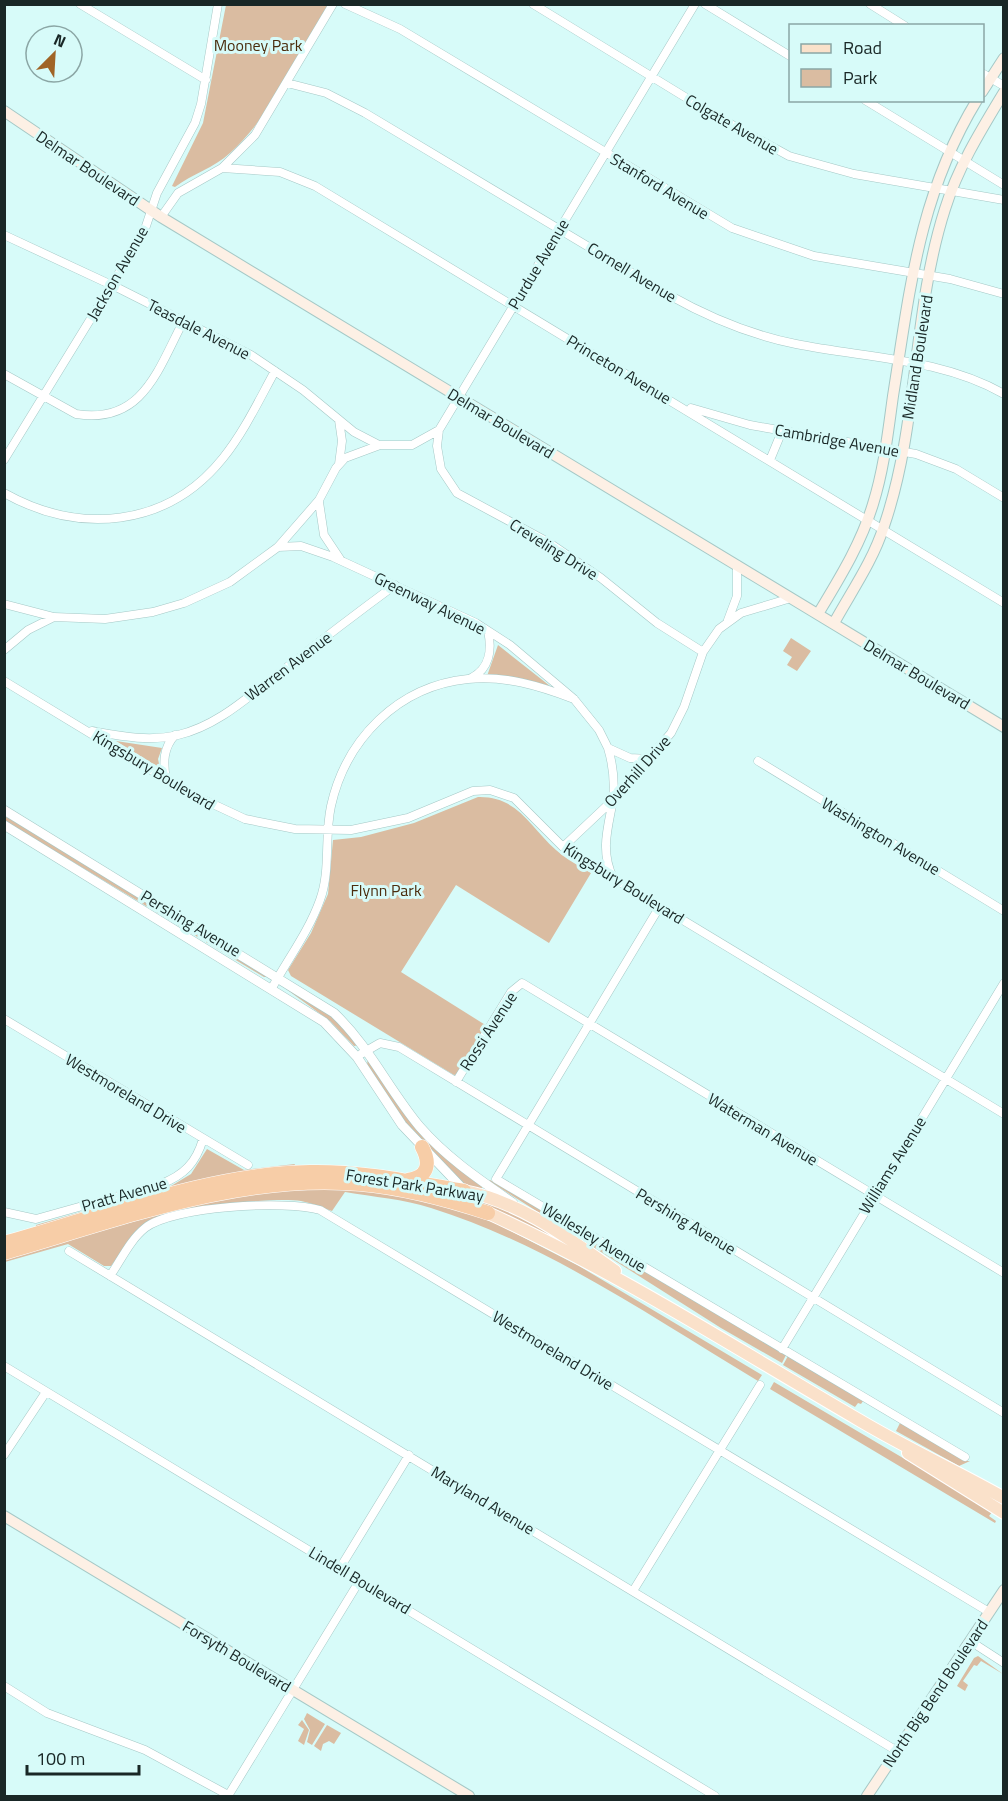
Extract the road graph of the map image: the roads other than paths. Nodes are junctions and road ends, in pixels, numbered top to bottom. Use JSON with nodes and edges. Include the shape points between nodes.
{"nodes":[{"id":1,"x":80,"y":4,"type":"edge"},
{"id":2,"x":218,"y":4,"type":"edge"},
{"id":3,"x":333,"y":4,"type":"edge"},
{"id":4,"x":345,"y":4,"type":"edge"},
{"id":5,"x":533,"y":4,"type":"edge"},
{"id":6,"x":695,"y":4,"type":"edge"},
{"id":7,"x":705,"y":4,"type":"edge"},
{"id":8,"x":870,"y":4,"type":"edge"},
{"id":9,"x":902,"y":24,"type":"edge"},
{"id":10,"x":789,"y":55,"type":"edge"},
{"id":11,"x":1004,"y":58,"type":"edge"},
{"id":12,"x":987,"y":75,"type":"edge"},
{"id":13,"x":651,"y":77,"type":"junction"},
{"id":14,"x":206,"y":80,"type":"junction"},
{"id":15,"x":287,"y":83,"type":"junction"},
{"id":16,"x":1004,"y":86,"type":"edge"},
{"id":17,"x":1004,"y":92,"type":"edge"},
{"id":18,"x":868,"y":102,"type":"edge"},
{"id":19,"x":976,"y":102,"type":"edge"},
{"id":20,"x":4,"y":111,"type":"edge"},
{"id":21,"x":949,"y":151,"type":"junction"},
{"id":22,"x":605,"y":153,"type":"junction"},
{"id":23,"x":964,"y":161,"type":"junction"},
{"id":24,"x":222,"y":168,"type":"junction"},
{"id":25,"x":1004,"y":185,"type":"edge"},
{"id":26,"x":934,"y":186,"type":"junction"},
{"id":27,"x":951,"y":189,"type":"junction"},
{"id":28,"x":1004,"y":200,"type":"edge"},
{"id":29,"x":151,"y":211,"type":"junction"},
{"id":30,"x":160,"y":217,"type":"junction"},
{"id":31,"x":559,"y":229,"type":"junction"},
{"id":32,"x":6,"y":239,"type":"edge"},
{"id":33,"x":913,"y":272,"type":"junction"},
{"id":34,"x":931,"y":276,"type":"junction"},
{"id":35,"x":112,"y":285,"type":"junction"},
{"id":36,"x":1004,"y":294,"type":"edge"},
{"id":37,"x":513,"y":306,"type":"junction"},
{"id":38,"x":184,"y":320,"type":"junction"},
{"id":39,"x":899,"y":361,"type":"junction"},
{"id":40,"x":916,"y":363,"type":"junction"},
{"id":41,"x":275,"y":371,"type":"junction"},
{"id":42,"x":4,"y":374,"type":"edge"},
{"id":43,"x":1004,"y":394,"type":"edge"},
{"id":44,"x":665,"y":396,"type":"junction"},
{"id":45,"x":43,"y":397,"type":"junction"},
{"id":46,"x":458,"y":397,"type":"junction"},
{"id":47,"x":338,"y":419,"type":"junction"},
{"id":48,"x":439,"y":430,"type":"junction"},
{"id":49,"x":782,"y":431,"type":"junction"},
{"id":50,"x":380,"y":445,"type":"junction"},
{"id":51,"x":885,"y":450,"type":"junction"},
{"id":52,"x":903,"y":452,"type":"junction"},
{"id":53,"x":4,"y":460,"type":"edge"},
{"id":54,"x":770,"y":460,"type":"junction"},
{"id":55,"x":339,"y":464,"type":"junction"},
{"id":56,"x":4,"y":493,"type":"edge"},
{"id":57,"x":1004,"y":498,"type":"edge"},
{"id":58,"x":319,"y":500,"type":"junction"},
{"id":59,"x":868,"y":520,"type":"junction"},
{"id":60,"x":884,"y":529,"type":"junction"},
{"id":61,"x":278,"y":547,"type":"junction"},
{"id":62,"x":343,"y":561,"type":"junction"},
{"id":63,"x":736,"y":565,"type":"junction"},
{"id":64,"x":395,"y":585,"type":"junction"},
{"id":65,"x":792,"y":598,"type":"junction"},
{"id":66,"x":1004,"y":603,"type":"edge"},
{"id":67,"x":4,"y":604,"type":"edge"},
{"id":68,"x":818,"y":614,"type":"junction"},
{"id":69,"x":54,"y":617,"type":"junction"},
{"id":70,"x":727,"y":621,"type":"junction"},
{"id":71,"x":834,"y":623,"type":"junction"},
{"id":72,"x":488,"y":631,"type":"junction"},
{"id":73,"x":4,"y":650,"type":"edge"},
{"id":74,"x":703,"y":652,"type":"junction"},
{"id":75,"x":470,"y":679,"type":"junction"},
{"id":76,"x":4,"y":681,"type":"edge"},
{"id":77,"x":574,"y":699,"type":"junction"},
{"id":78,"x":1004,"y":727,"type":"edge"},
{"id":79,"x":84,"y":729,"type":"junction"},
{"id":80,"x":175,"y":735,"type":"junction"},
{"id":81,"x":608,"y":748,"type":"junction"},
{"id":82,"x":649,"y":759,"type":"junction"},
{"id":83,"x":758,"y":761,"type":"dead end"},
{"id":84,"x":166,"y":779,"type":"junction"},
{"id":85,"x":613,"y":800,"type":"junction"},
{"id":86,"x":4,"y":810,"type":"edge"},
{"id":87,"x":4,"y":825,"type":"edge"},
{"id":88,"x":327,"y":830,"type":"junction"},
{"id":89,"x":563,"y":847,"type":"junction"},
{"id":90,"x":613,"y":879,"type":"junction"},
{"id":91,"x":660,"y":906,"type":"junction"},
{"id":92,"x":1004,"y":911,"type":"edge"},
{"id":93,"x":278,"y":976,"type":"junction"},
{"id":94,"x":522,"y":983,"type":"joint"},
{"id":95,"x":1004,"y":983,"type":"edge"},
{"id":96,"x":272,"y":988,"type":"junction"},
{"id":97,"x":4,"y":1019,"type":"edge"},
{"id":98,"x":588,"y":1024,"type":"junction"},
{"id":99,"x":367,"y":1050,"type":"junction"},
{"id":100,"x":357,"y":1057,"type":"junction"},
{"id":101,"x":945,"y":1079,"type":"junction"},
{"id":102,"x":456,"y":1082,"type":"junction"},
{"id":103,"x":1004,"y":1114,"type":"edge"},
{"id":104,"x":527,"y":1125,"type":"junction"},
{"id":105,"x":203,"y":1139,"type":"junction"},
{"id":106,"x":422,"y":1147,"type":"junction"},
{"id":107,"x":248,"y":1165,"type":"dead end"},
{"id":108,"x":408,"y":1180,"type":"junction"},
{"id":109,"x":464,"y":1191,"type":"junction"},
{"id":110,"x":874,"y":1195,"type":"junction"},
{"id":111,"x":4,"y":1212,"type":"edge"},
{"id":112,"x":525,"y":1212,"type":"junction"},
{"id":113,"x":488,"y":1213,"type":"junction"},
{"id":114,"x":4,"y":1242,"type":"edge"},
{"id":115,"x":69,"y":1251,"type":"dead end"},
{"id":116,"x":4,"y":1253,"type":"edge"},
{"id":117,"x":1004,"y":1273,"type":"edge"},
{"id":118,"x":110,"y":1276,"type":"junction"},
{"id":119,"x":813,"y":1296,"type":"junction"},
{"id":120,"x":659,"y":1304,"type":"junction"},
{"id":121,"x":782,"y":1349,"type":"junction"},
{"id":122,"x":4,"y":1366,"type":"edge"},
{"id":123,"x":760,"y":1385,"type":"dead end"},
{"id":124,"x":46,"y":1392,"type":"junction"},
{"id":125,"x":1004,"y":1413,"type":"edge"},
{"id":126,"x":878,"y":1431,"type":"junction"},
{"id":127,"x":720,"y":1450,"type":"junction"},
{"id":128,"x":4,"y":1455,"type":"edge"},
{"id":129,"x":409,"y":1455,"type":"junction"},
{"id":130,"x":964,"y":1457,"type":"dead end"},
{"id":131,"x":1004,"y":1498,"type":"edge"},
{"id":132,"x":1004,"y":1513,"type":"edge"},
{"id":133,"x":4,"y":1516,"type":"edge"},
{"id":134,"x":340,"y":1568,"type":"junction"},
{"id":135,"x":360,"y":1580,"type":"junction"},
{"id":136,"x":1004,"y":1590,"type":"edge"},
{"id":137,"x":633,"y":1591,"type":"junction"},
{"id":138,"x":989,"y":1612,"type":"junction"},
{"id":139,"x":970,"y":1641,"type":"junction"},
{"id":140,"x":1004,"y":1663,"type":"edge"},
{"id":141,"x":4,"y":1686,"type":"edge"},
{"id":142,"x":291,"y":1689,"type":"junction"},
{"id":143,"x":897,"y":1751,"type":"junction"},
{"id":144,"x":228,"y":1796,"type":"edge"},
{"id":145,"x":469,"y":1797,"type":"edge"},
{"id":146,"x":715,"y":1797,"type":"edge"},
{"id":147,"x":867,"y":1797,"type":"edge"}],
"edges":[{"from":1,"to":14,"type":"street"},
{"from":2,"to":14,"type":"street","name":"Jackson Avenue"},
{"from":3,"to":15,"type":"street"},
{"from":4,"to":22,"type":"street","name":"Stanford Avenue","via":[[400,29]]},
{"from":5,"to":13,"type":"street","name":"Colgate Avenue"},
{"from":6,"to":13,"type":"street","name":"Purdue Avenue"},
{"from":7,"to":10,"type":"street"},
{"from":8,"to":9,"type":"street"},
{"from":11,"to":12,"type":"main road"},
{"from":12,"to":16,"type":"street"},
{"from":13,"to":22,"type":"street","name":"Purdue Avenue"},
{"from":13,"to":26,"type":"street","name":"Colgate Avenue","via":[[789,156],[854,174]]},
{"from":14,"to":29,"type":"street","name":"Jackson Avenue","via":[[195,123]]},
{"from":15,"to":24,"type":"street","via":[[255,135]]},
{"from":15,"to":31,"type":"street","name":"Cornell Avenue","via":[[326,93],[357,108]]},
{"from":17,"to":23,"type":"main road","name":"Midland Boulevard"},
{"from":18,"to":21,"type":"street"},
{"from":19,"to":21,"type":"main road","name":"Midland Boulevard"},
{"from":20,"to":29,"type":"main road","name":"Delmar Boulevard"},
{"from":21,"to":23,"type":"street"},
{"from":21,"to":26,"type":"main road","name":"Midland Boulevard"},
{"from":22,"to":31,"type":"street","name":"Purdue Avenue"},
{"from":22,"to":33,"type":"street","name":"Stanford Avenue","via":[[699,210],[756,238],[834,261]]},
{"from":23,"to":25,"type":"street"},
{"from":23,"to":27,"type":"main road","name":"Midland Boulevard"},
{"from":24,"to":30,"type":"street","via":[[178,193]]},
{"from":24,"to":37,"type":"street","name":"Princeton Avenue","via":[[255,168],[300,178]]},
{"from":26,"to":27,"type":"street","name":"Colgate Avenue"},
{"from":26,"to":33,"type":"main road","name":"Midland Boulevard"},
{"from":27,"to":28,"type":"street","name":"Colgate Avenue"},
{"from":27,"to":34,"type":"main road","name":"Midland Boulevard"},
{"from":29,"to":30,"type":"main road","name":"Delmar Boulevard"},
{"from":29,"to":35,"type":"street","name":"Jackson Avenue","via":[[144,232]]},
{"from":30,"to":46,"type":"main road","name":"Delmar Boulevard"},
{"from":31,"to":37,"type":"street","name":"Purdue Avenue"},
{"from":31,"to":39,"type":"street","name":"Cornell Avenue","via":[[669,295],[721,320],[793,344]]},
{"from":32,"to":35,"type":"street","name":"Teasdale Avenue"},
{"from":33,"to":34,"type":"street","name":"Stanford Avenue"},
{"from":33,"to":39,"type":"main road","name":"Midland Boulevard"},
{"from":34,"to":36,"type":"street","name":"Stanford Avenue"},
{"from":34,"to":40,"type":"main road","name":"Midland Boulevard"},
{"from":35,"to":38,"type":"street","name":"Teasdale Avenue"},
{"from":35,"to":45,"type":"street","name":"Jackson Avenue"},
{"from":37,"to":44,"type":"street","name":"Princeton Avenue"},
{"from":37,"to":46,"type":"street","name":"Purdue Avenue"},
{"from":38,"to":41,"type":"street","name":"Teasdale Avenue"},
{"from":38,"to":45,"type":"street","via":[[147,389],[126,408],[114,414],[89,416],[65,410]]},
{"from":39,"to":40,"type":"street","name":"Cornell Avenue"},
{"from":39,"to":51,"type":"main road","name":"Midland Boulevard"},
{"from":40,"to":43,"type":"street","name":"Cornell Avenue","via":[[968,377]]},
{"from":40,"to":52,"type":"main road","name":"Midland Boulevard"},
{"from":41,"to":47,"type":"street","name":"Teasdale Avenue"},
{"from":41,"to":56,"type":"street","via":[[224,457],[178,498],[126,517],[74,519],[40,511]]},
{"from":42,"to":45,"type":"street"},
{"from":44,"to":49,"type":"street","name":"Cambridge Avenue","via":[[718,417]]},
{"from":44,"to":54,"type":"street","name":"Princeton Avenue"},
{"from":45,"to":53,"type":"street","name":"Jackson Avenue"},
{"from":46,"to":48,"type":"street","name":"Purdue Avenue"},
{"from":46,"to":63,"type":"main road","name":"Delmar Boulevard"},
{"from":47,"to":50,"type":"street","name":"Teasdale Avenue"},
{"from":47,"to":55,"type":"street","via":[[342,441]]},
{"from":48,"to":50,"type":"street","via":[[412,445]]},
{"from":48,"to":74,"type":"street","name":"Creveling Drive","via":[[441,469],[457,493],[548,542]]},
{"from":49,"to":51,"type":"street","name":"Cambridge Avenue"},
{"from":49,"to":54,"type":"street"},
{"from":50,"to":55,"type":"street","via":[[355,453]]},
{"from":51,"to":52,"type":"street","name":"Cambridge Avenue"},
{"from":51,"to":59,"type":"main road","name":"Midland Boulevard"},
{"from":52,"to":57,"type":"street","name":"Cambridge Avenue","via":[[956,469]]},
{"from":52,"to":60,"type":"main road","name":"Midland Boulevard"},
{"from":54,"to":59,"type":"street","name":"Princeton Avenue"},
{"from":55,"to":58,"type":"street"},
{"from":58,"to":61,"type":"street"},
{"from":58,"to":62,"type":"street","name":"Greenway Avenue","via":[[324,535]]},
{"from":59,"to":60,"type":"street","name":"Princeton Avenue"},
{"from":59,"to":68,"type":"main road","name":"Midland Boulevard","via":[[848,564]]},
{"from":60,"to":66,"type":"street","name":"Princeton Avenue"},
{"from":60,"to":71,"type":"main road","name":"Midland Boulevard"},
{"from":61,"to":62,"type":"street","name":"Greenway Avenue","via":[[301,546]]},
{"from":61,"to":69,"type":"street","via":[[230,582],[184,603],[105,619]]},
{"from":62,"to":64,"type":"street","name":"Greenway Avenue"},
{"from":63,"to":65,"type":"main road","name":"Delmar Boulevard"},
{"from":63,"to":70,"type":"street","name":"Overhill Drive","via":[[737,596]]},
{"from":64,"to":72,"type":"street","name":"Greenway Avenue"},
{"from":64,"to":80,"type":"street","name":"Warren Avenue","via":[[218,718]]},
{"from":65,"to":68,"type":"main road","name":"Delmar Boulevard"},
{"from":65,"to":70,"type":"street","name":"Overhill Drive","via":[[756,607]]},
{"from":67,"to":69,"type":"street"},
{"from":68,"to":71,"type":"main road","name":"Delmar Boulevard"},
{"from":69,"to":73,"type":"street","via":[[28,630]]},
{"from":70,"to":74,"type":"street","name":"Overhill Drive"},
{"from":71,"to":78,"type":"main road","name":"Delmar Boulevard"},
{"from":72,"to":75,"type":"street","via":[[488,661]]},
{"from":72,"to":77,"type":"street","name":"Greenway Avenue"},
{"from":74,"to":82,"type":"street","name":"Overhill Drive","via":[[678,720]]},
{"from":75,"to":77,"type":"street","via":[[519,682]]},
{"from":75,"to":88,"type":"street","via":[[439,685],[411,697],[393,707],[365,733],[344,768]]},
{"from":76,"to":79,"type":"street","name":"Kingsbury Boulevard"},
{"from":77,"to":81,"type":"street","name":"Greenway Avenue"},
{"from":79,"to":80,"type":"street","name":"Warren Avenue","via":[[142,738]]},
{"from":79,"to":84,"type":"street","name":"Kingsbury Boulevard"},
{"from":80,"to":84,"type":"street","via":[[164,758]]},
{"from":81,"to":82,"type":"street","via":[[630,758]]},
{"from":81,"to":85,"type":"street","via":[[613,766]]},
{"from":82,"to":85,"type":"street","name":"Overhill Drive"},
{"from":83,"to":92,"type":"street","name":"Washington Avenue"},
{"from":84,"to":88,"type":"street","name":"Kingsbury Boulevard","via":[[245,819],[274,826]]},
{"from":85,"to":89,"type":"street","name":"Overhill Drive"},
{"from":85,"to":90,"type":"street","via":[[605,837]]},
{"from":86,"to":93,"type":"street","name":"Pershing Avenue"},
{"from":87,"to":96,"type":"street","name":"Pershing Avenue"},
{"from":88,"to":89,"type":"street","name":"Kingsbury Boulevard","via":[[392,822],[473,791],[490,790],[507,794],[522,804]]},
{"from":88,"to":93,"type":"street","via":[[327,878],[320,902]]},
{"from":89,"to":90,"type":"street","name":"Kingsbury Boulevard"},
{"from":90,"to":91,"type":"street","name":"Kingsbury Boulevard"},
{"from":91,"to":98,"type":"street","name":"Wellesley Avenue"},
{"from":91,"to":101,"type":"street","name":"Kingsbury Boulevard"},
{"from":93,"to":96,"type":"street"},
{"from":93,"to":99,"type":"street","name":"Pershing Avenue","via":[[333,1013]]},
{"from":94,"to":98,"type":"street","name":"Waterman Avenue"},
{"from":94,"to":102,"type":"street","name":"Rossi Avenue","via":[[511,992]]},
{"from":95,"to":101,"type":"street","name":"Williams Avenue"},
{"from":96,"to":100,"type":"street","name":"Pershing Avenue","via":[[324,1022]]},
{"from":97,"to":105,"type":"street","name":"Westmoreland Drive"},
{"from":98,"to":104,"type":"street","name":"Wellesley Avenue"},
{"from":98,"to":110,"type":"street","name":"Waterman Avenue"},
{"from":99,"to":100,"type":"street","name":"Pershing Avenue"},
{"from":99,"to":102,"type":"street","name":"Pershing Avenue","via":[[380,1043],[393,1044]]},
{"from":99,"to":112,"type":"street","name":"Pershing Avenue","via":[[404,1106],[436,1144],[461,1167]]},
{"from":100,"to":106,"type":"street","name":"Pershing Avenue","via":[[388,1107]]},
{"from":101,"to":103,"type":"street","name":"Kingsbury Boulevard"},
{"from":101,"to":110,"type":"street","name":"Williams Avenue"},
{"from":102,"to":104,"type":"street","name":"Pershing Avenue"},
{"from":104,"to":119,"type":"street","name":"Pershing Avenue"},
{"from":104,"to":121,"type":"street","name":"Wellesley Avenue","via":[[496,1179]]},
{"from":105,"to":107,"type":"street","name":"Westmoreland Drive"},
{"from":105,"to":111,"type":"street","name":"Pratt Avenue","via":[[193,1163],[176,1178],[36,1219]]},
{"from":106,"to":108,"type":"highway","via":[[428,1161],[426,1171]]},
{"from":106,"to":109,"type":"street","name":"Pershing Avenue"},
{"from":108,"to":109,"type":"highway","name":"Forest Park Parkway"},
{"from":108,"to":114,"type":"highway","name":"Forest Park Parkway","via":[[332,1172],[243,1178]]},
{"from":109,"to":112,"type":"main road","name":"Forest Park Parkway","via":[[500,1200]]},
{"from":109,"to":113,"type":"street","name":"Pershing Avenue"},
{"from":110,"to":117,"type":"street","name":"Waterman Avenue"},
{"from":110,"to":119,"type":"street","name":"Williams Avenue"},
{"from":112,"to":120,"type":"main road","name":"Forest Park Parkway"},
{"from":113,"to":116,"type":"highway","name":"Forest Park Parkway","via":[[384,1186],[331,1182],[277,1185],[205,1196]]},
{"from":113,"to":120,"type":"main road","name":"Forest Park Parkway"},
{"from":115,"to":118,"type":"street","name":"Maryland Avenue"},
{"from":118,"to":127,"type":"street","name":"Westmoreland Drive","via":[[135,1238],[158,1220],[238,1207],[310,1207],[331,1215]]},
{"from":118,"to":129,"type":"street","name":"Maryland Avenue"},
{"from":119,"to":121,"type":"street","name":"Williams Avenue"},
{"from":119,"to":125,"type":"street","name":"Pershing Avenue"},
{"from":120,"to":126,"type":"main road","name":"Forest Park Parkway"},
{"from":121,"to":130,"type":"street","name":"Wellesley Avenue"},
{"from":122,"to":124,"type":"street","name":"Lindell Boulevard"},
{"from":123,"to":127,"type":"street"},
{"from":124,"to":128,"type":"street"},
{"from":124,"to":134,"type":"street","name":"Lindell Boulevard"},
{"from":126,"to":131,"type":"main road","name":"Forest Park Parkway"},
{"from":126,"to":132,"type":"main road","name":"Forest Park Parkway"},
{"from":127,"to":137,"type":"street"},
{"from":127,"to":138,"type":"street","name":"Westmoreland Drive"},
{"from":129,"to":134,"type":"street"},
{"from":129,"to":137,"type":"street","name":"Maryland Avenue"},
{"from":133,"to":142,"type":"main road","name":"Forsyth Boulevard"},
{"from":134,"to":135,"type":"street","name":"Lindell Boulevard"},
{"from":135,"to":142,"type":"street"},
{"from":135,"to":146,"type":"street","name":"Lindell Boulevard"},
{"from":136,"to":138,"type":"main road","name":"North Big Bend Boulevard"},
{"from":137,"to":143,"type":"street","name":"Maryland Avenue"},
{"from":138,"to":139,"type":"main road","name":"North Big Bend Boulevard"},
{"from":139,"to":140,"type":"street"},
{"from":139,"to":143,"type":"main road","name":"North Big Bend Boulevard"},
{"from":141,"to":144,"type":"street","via":[[47,1713],[145,1750]]},
{"from":142,"to":144,"type":"street"},
{"from":142,"to":145,"type":"main road","name":"Forsyth Boulevard"},
{"from":143,"to":147,"type":"main road","name":"North Big Bend Boulevard"}]}
